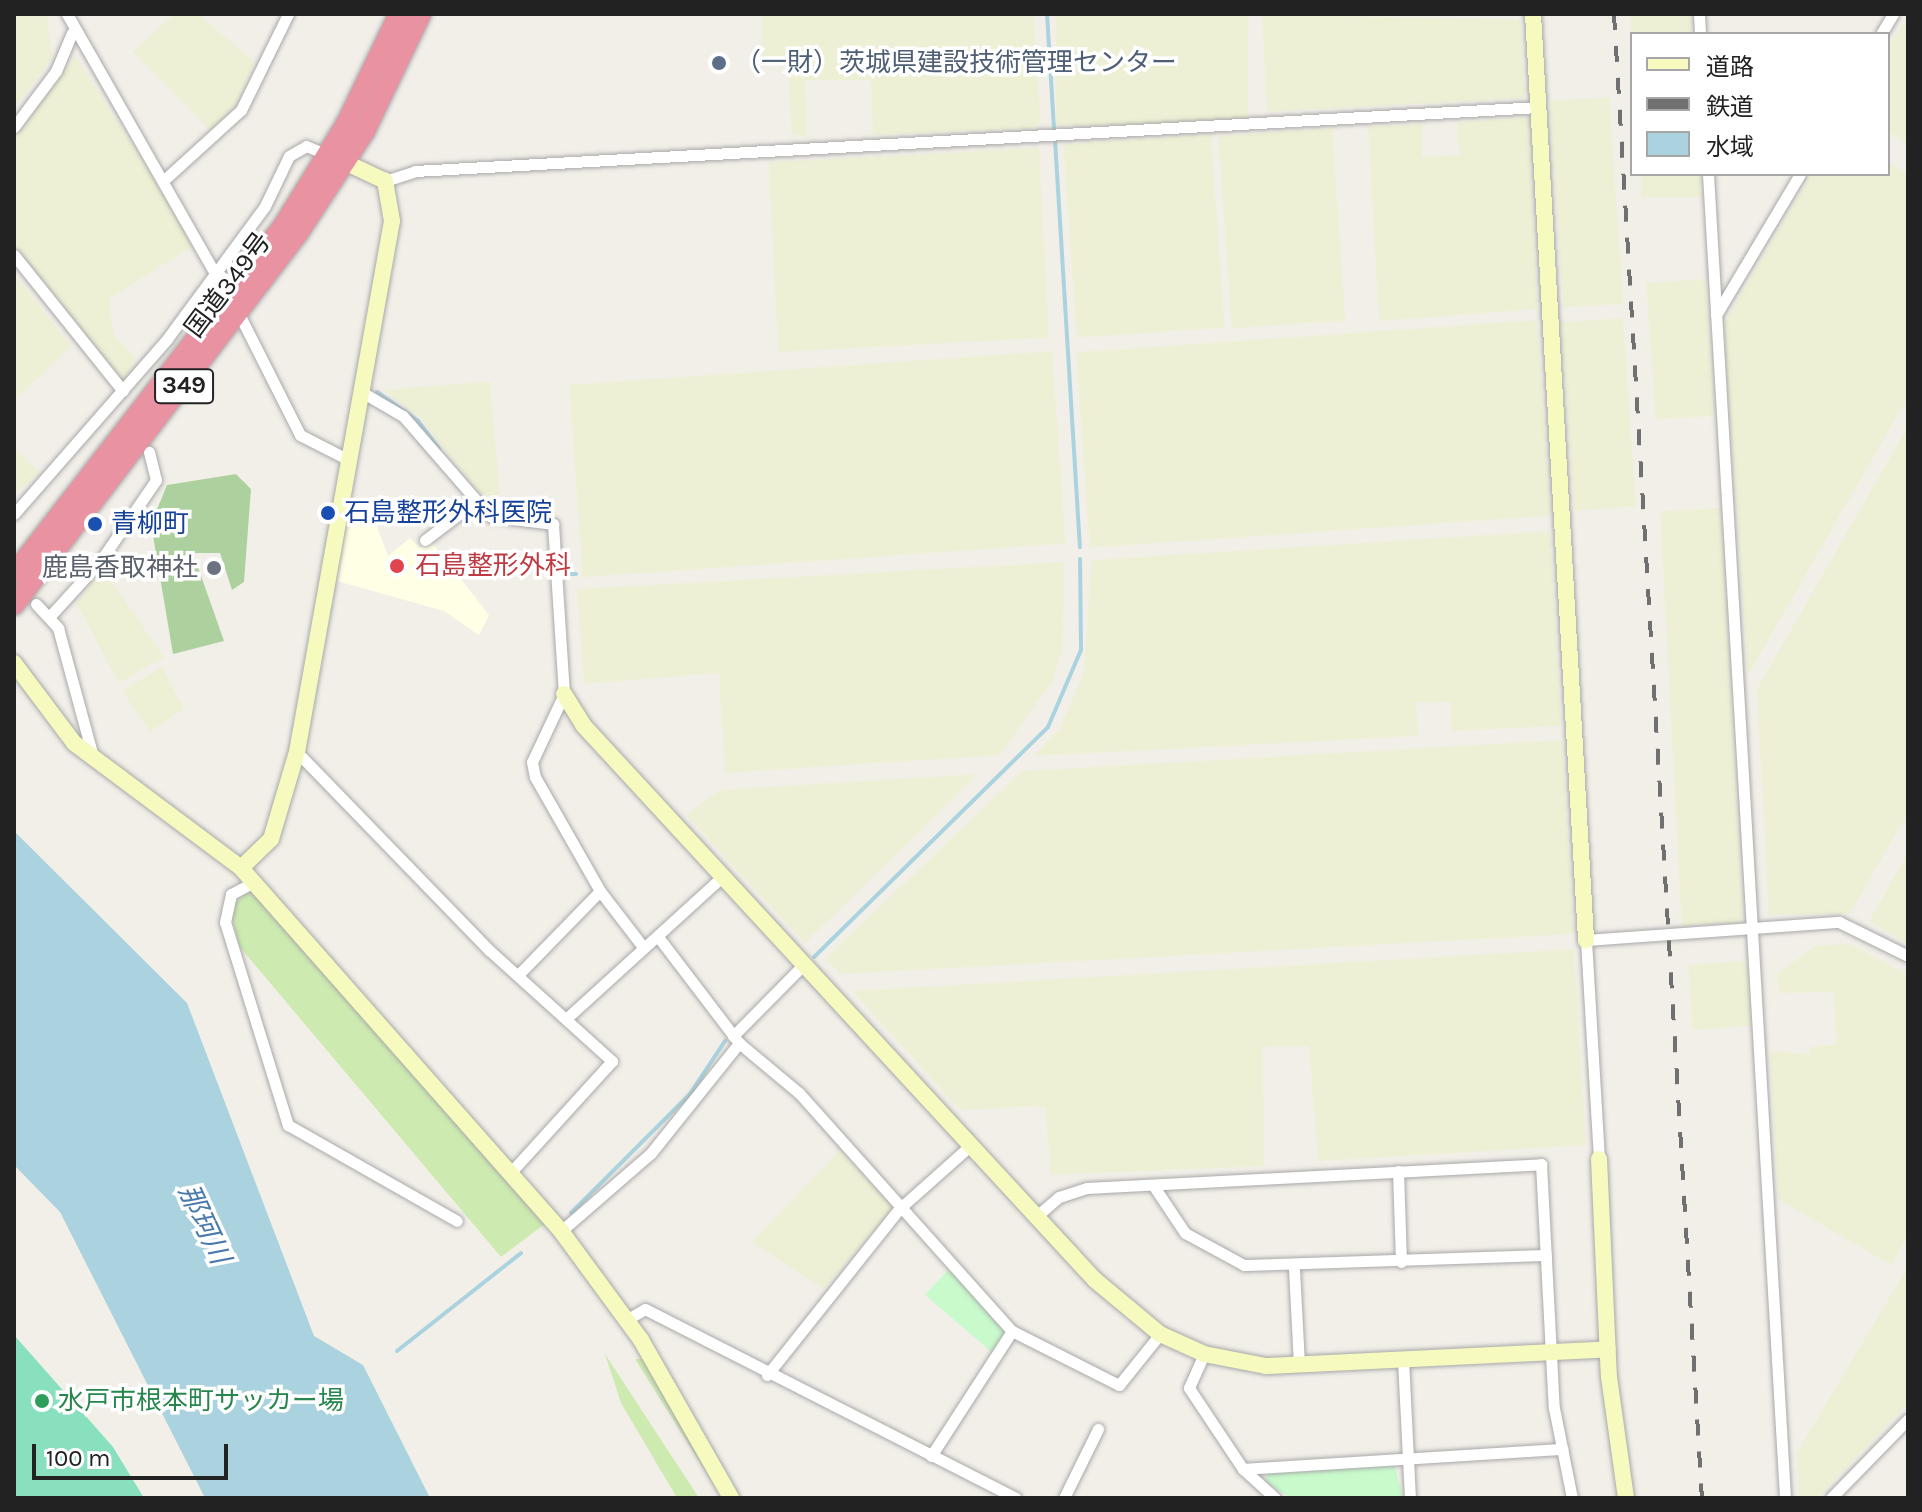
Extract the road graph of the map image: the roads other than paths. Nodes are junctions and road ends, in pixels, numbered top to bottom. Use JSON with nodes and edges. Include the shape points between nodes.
{"nodes":[{"id":1,"x":67,"y":14,"type":"edge"},
{"id":2,"x":288,"y":14,"type":"edge"},
{"id":3,"x":399,"y":14,"type":"edge"},
{"id":4,"x":421,"y":14,"type":"edge"},
{"id":5,"x":1533,"y":14,"type":"edge"},
{"id":6,"x":1893,"y":14,"type":"edge"},
{"id":7,"x":1882,"y":32,"type":"edge"},
{"id":8,"x":72,"y":33,"type":"junction"},
{"id":9,"x":1538,"y":107,"type":"junction"},
{"id":10,"x":14,"y":127,"type":"edge"},
{"id":11,"x":337,"y":158,"type":"junction"},
{"id":12,"x":1708,"y":176,"type":"edge"},
{"id":13,"x":1799,"y":176,"type":"edge"},
{"id":14,"x":164,"y":180,"type":"junction"},
{"id":15,"x":385,"y":181,"type":"junction"},
{"id":16,"x":14,"y":255,"type":"edge"},
{"id":17,"x":215,"y":273,"type":"junction"},
{"id":18,"x":241,"y":287,"type":"junction"},
{"id":19,"x":240,"y":316,"type":"junction"},
{"id":20,"x":1716,"y":316,"type":"junction"},
{"id":21,"x":123,"y":391,"type":"junction"},
{"id":22,"x":360,"y":391,"type":"junction"},
{"id":23,"x":149,"y":452,"type":"dead end"},
{"id":24,"x":347,"y":459,"type":"junction"},
{"id":25,"x":476,"y":501,"type":"junction"},
{"id":26,"x":14,"y":514,"type":"edge"},
{"id":27,"x":425,"y":540,"type":"dead end"},
{"id":28,"x":14,"y":574,"type":"edge"},
{"id":29,"x":36,"y":604,"type":"dead end"},
{"id":30,"x":14,"y":605,"type":"edge"},
{"id":31,"x":51,"y":615,"type":"junction"},
{"id":32,"x":14,"y":663,"type":"edge"},
{"id":33,"x":564,"y":694,"type":"junction"},
{"id":34,"x":297,"y":752,"type":"junction"},
{"id":35,"x":94,"y":757,"type":"junction"},
{"id":36,"x":241,"y":868,"type":"junction"},
{"id":37,"x":722,"y":877,"type":"junction"},
{"id":38,"x":254,"y":882,"type":"junction"},
{"id":39,"x":600,"y":891,"type":"junction"},
{"id":40,"x":1752,"y":929,"type":"junction"},
{"id":41,"x":659,"y":938,"type":"junction"},
{"id":42,"x":1586,"y":940,"type":"junction"},
{"id":43,"x":643,"y":947,"type":"junction"},
{"id":44,"x":1908,"y":956,"type":"edge"},
{"id":45,"x":803,"y":965,"type":"junction"},
{"id":46,"x":518,"y":975,"type":"junction"},
{"id":47,"x":568,"y":1017,"type":"junction"},
{"id":48,"x":736,"y":1040,"type":"junction"},
{"id":49,"x":972,"y":1144,"type":"junction"},
{"id":50,"x":1599,"y":1159,"type":"joint"},
{"id":51,"x":512,"y":1171,"type":"junction"},
{"id":52,"x":1398,"y":1171,"type":"junction"},
{"id":53,"x":1153,"y":1185,"type":"junction"},
{"id":54,"x":899,"y":1209,"type":"junction"},
{"id":55,"x":1038,"y":1215,"type":"junction"},
{"id":56,"x":457,"y":1221,"type":"dead end"},
{"id":57,"x":561,"y":1231,"type":"junction"},
{"id":58,"x":1546,"y":1255,"type":"junction"},
{"id":59,"x":1401,"y":1262,"type":"junction"},
{"id":60,"x":1294,"y":1269,"type":"junction"},
{"id":61,"x":626,"y":1320,"type":"junction"},
{"id":62,"x":1012,"y":1331,"type":"junction"},
{"id":63,"x":1160,"y":1334,"type":"junction"},
{"id":64,"x":1608,"y":1349,"type":"junction"},
{"id":65,"x":1551,"y":1351,"type":"junction"},
{"id":66,"x":1204,"y":1354,"type":"junction"},
{"id":67,"x":1403,"y":1360,"type":"junction"},
{"id":68,"x":1299,"y":1365,"type":"junction"},
{"id":69,"x":767,"y":1375,"type":"junction"},
{"id":70,"x":1908,"y":1419,"type":"edge"},
{"id":71,"x":1098,"y":1429,"type":"dead end"},
{"id":72,"x":1562,"y":1449,"type":"junction"},
{"id":73,"x":931,"y":1456,"type":"junction"},
{"id":74,"x":1408,"y":1461,"type":"junction"},
{"id":75,"x":1243,"y":1469,"type":"junction"},
{"id":76,"x":994,"y":1487,"type":"junction"},
{"id":77,"x":731,"y":1498,"type":"edge"},
{"id":78,"x":986,"y":1498,"type":"edge"},
{"id":79,"x":1016,"y":1498,"type":"edge"},
{"id":80,"x":1064,"y":1498,"type":"edge"},
{"id":81,"x":1275,"y":1498,"type":"edge"},
{"id":82,"x":1410,"y":1498,"type":"edge"},
{"id":83,"x":1572,"y":1498,"type":"edge"},
{"id":84,"x":1626,"y":1498,"type":"edge"},
{"id":85,"x":1785,"y":1498,"type":"edge"},
{"id":86,"x":1831,"y":1498,"type":"edge"}],
"edges":[{"from":1,"to":8,"type":"street"},
{"from":2,"to":14,"type":"street","via":[[241,110]]},
{"from":3,"to":11,"type":"highway","name":"国道349号","number":"349"},
{"from":4,"to":11,"type":"highway","name":"国道349号","number":"349"},
{"from":5,"to":9,"type":"street"},
{"from":6,"to":7,"type":"street"},
{"from":8,"to":10,"type":"street","via":[[56,71]]},
{"from":8,"to":14,"type":"street"},
{"from":9,"to":15,"type":"street","via":[[415,171]]},
{"from":9,"to":42,"type":"street"},
{"from":11,"to":15,"type":"street"},
{"from":11,"to":17,"type":"street","via":[[306,146],[289,156],[265,206]]},
{"from":11,"to":18,"type":"highway","name":"国道349号","number":"349"},
{"from":11,"to":19,"type":"highway","name":"国道349号","number":"349"},
{"from":12,"to":20,"type":"street"},
{"from":13,"to":20,"type":"street"},
{"from":14,"to":17,"type":"street"},
{"from":15,"to":22,"type":"street","via":[[392,221]]},
{"from":16,"to":21,"type":"street"},
{"from":17,"to":18,"type":"street"},
{"from":17,"to":21,"type":"street"},
{"from":18,"to":28,"type":"highway","name":"国道349号","number":"349"},
{"from":19,"to":24,"type":"street","via":[[300,435]]},
{"from":19,"to":30,"type":"highway","name":"国道349号","number":"349"},
{"from":20,"to":40,"type":"street"},
{"from":21,"to":26,"type":"street"},
{"from":22,"to":24,"type":"street"},
{"from":22,"to":25,"type":"street","via":[[403,416]]},
{"from":23,"to":31,"type":"street","via":[[156,480],[101,560]]},
{"from":24,"to":34,"type":"street"},
{"from":25,"to":27,"type":"street"},
{"from":25,"to":33,"type":"street","via":[[490,516],[553,524]]},
{"from":29,"to":31,"type":"street"},
{"from":31,"to":35,"type":"street"},
{"from":32,"to":35,"type":"street","via":[[58,725]]},
{"from":33,"to":37,"type":"street","via":[[583,725]]},
{"from":33,"to":39,"type":"street","via":[[532,762],[535,777]]},
{"from":34,"to":36,"type":"street","via":[[271,839]]},
{"from":34,"to":46,"type":"street"},
{"from":35,"to":36,"type":"street"},
{"from":36,"to":38,"type":"street"},
{"from":37,"to":41,"type":"street"},
{"from":37,"to":45,"type":"street"},
{"from":38,"to":51,"type":"street"},
{"from":38,"to":56,"type":"street","via":[[231,894],[225,922],[288,1125]]},
{"from":39,"to":43,"type":"street"},
{"from":39,"to":46,"type":"street"},
{"from":40,"to":42,"type":"street"},
{"from":40,"to":44,"type":"street","via":[[1853,924]]},
{"from":40,"to":85,"type":"street"},
{"from":41,"to":43,"type":"street"},
{"from":41,"to":48,"type":"street"},
{"from":42,"to":50,"type":"street"},
{"from":43,"to":47,"type":"street"},
{"from":45,"to":48,"type":"street"},
{"from":45,"to":49,"type":"street"},
{"from":46,"to":47,"type":"street"},
{"from":47,"to":51,"type":"street","via":[[612,1061]]},
{"from":48,"to":54,"type":"street","via":[[799,1093]]},
{"from":48,"to":57,"type":"street","via":[[651,1153]]},
{"from":49,"to":54,"type":"street"},
{"from":49,"to":55,"type":"street"},
{"from":50,"to":64,"type":"street"},
{"from":51,"to":57,"type":"street"},
{"from":52,"to":53,"type":"street"},
{"from":52,"to":58,"type":"street","via":[[1541,1164]]},
{"from":52,"to":59,"type":"street"},
{"from":53,"to":55,"type":"street","via":[[1072,1192]]},
{"from":53,"to":60,"type":"street","via":[[1171,1219],[1200,1245],[1244,1265]]},
{"from":54,"to":62,"type":"street"},
{"from":54,"to":69,"type":"street"},
{"from":55,"to":63,"type":"street","via":[[1124,1310]]},
{"from":57,"to":61,"type":"street"},
{"from":58,"to":59,"type":"street"},
{"from":58,"to":65,"type":"street"},
{"from":59,"to":60,"type":"street"},
{"from":60,"to":68,"type":"street"},
{"from":61,"to":69,"type":"street","via":[[645,1309]]},
{"from":61,"to":77,"type":"street"},
{"from":62,"to":63,"type":"street","via":[[1119,1385]]},
{"from":62,"to":73,"type":"street"},
{"from":63,"to":66,"type":"street"},
{"from":64,"to":65,"type":"street"},
{"from":64,"to":84,"type":"street"},
{"from":65,"to":67,"type":"street"},
{"from":65,"to":72,"type":"street"},
{"from":66,"to":68,"type":"street"},
{"from":66,"to":75,"type":"street","via":[[1189,1388]]},
{"from":67,"to":68,"type":"street"},
{"from":67,"to":74,"type":"street"},
{"from":69,"to":73,"type":"street"},
{"from":70,"to":86,"type":"street"},
{"from":71,"to":80,"type":"street"},
{"from":72,"to":74,"type":"street"},
{"from":72,"to":83,"type":"street"},
{"from":73,"to":76,"type":"street"},
{"from":74,"to":75,"type":"street"},
{"from":74,"to":82,"type":"street"},
{"from":75,"to":81,"type":"street"},
{"from":76,"to":78,"type":"street"},
{"from":76,"to":79,"type":"street"}]}
